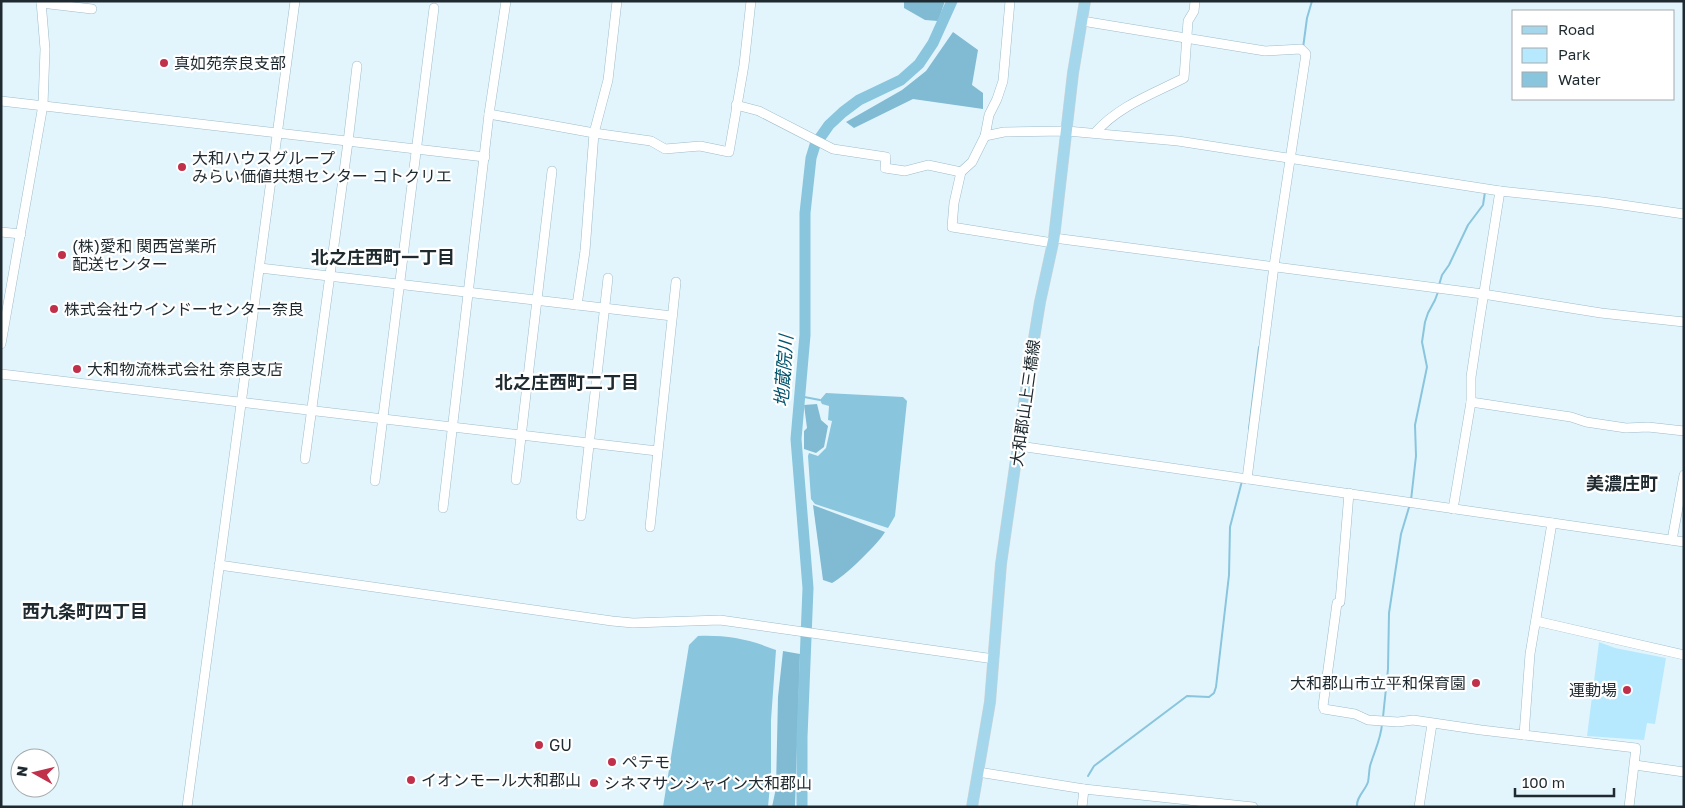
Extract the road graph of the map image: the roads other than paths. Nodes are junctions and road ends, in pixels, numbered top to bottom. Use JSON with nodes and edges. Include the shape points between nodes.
{"nodes":[{"id":1,"x":295,"y":1,"type":"edge"},
{"id":2,"x":506,"y":1,"type":"edge"},
{"id":3,"x":616,"y":1,"type":"edge"},
{"id":4,"x":751,"y":1,"type":"edge"},
{"id":5,"x":1010,"y":1,"type":"edge"},
{"id":6,"x":1085,"y":1,"type":"edge"},
{"id":7,"x":1195,"y":1,"type":"edge"},
{"id":8,"x":41,"y":2,"type":"edge"},
{"id":9,"x":434,"y":8,"type":"dead end"},
{"id":10,"x":92,"y":9,"type":"dead end"},
{"id":11,"x":1082,"y":21,"type":"junction"},
{"id":12,"x":1186,"y":37,"type":"junction"},
{"id":13,"x":357,"y":66,"type":"dead end"},
{"id":14,"x":1,"y":100,"type":"edge"},
{"id":15,"x":43,"y":105,"type":"junction"},
{"id":16,"x":736,"y":105,"type":"junction"},
{"id":17,"x":489,"y":114,"type":"junction"},
{"id":18,"x":1067,"y":130,"type":"junction"},
{"id":19,"x":279,"y":133,"type":"junction"},
{"id":20,"x":594,"y":133,"type":"junction"},
{"id":21,"x":1095,"y":133,"type":"junction"},
{"id":22,"x":985,"y":136,"type":"junction"},
{"id":23,"x":348,"y":142,"type":"junction"},
{"id":24,"x":416,"y":150,"type":"junction"},
{"id":25,"x":485,"y":157,"type":"junction"},
{"id":26,"x":1290,"y":158,"type":"junction"},
{"id":27,"x":552,"y":170,"type":"dead end"},
{"id":28,"x":961,"y":172,"type":"junction"},
{"id":29,"x":1500,"y":191,"type":"junction"},
{"id":30,"x":1684,"y":214,"type":"edge"},
{"id":31,"x":1,"y":232,"type":"edge"},
{"id":32,"x":21,"y":234,"type":"junction"},
{"id":33,"x":1054,"y":240,"type":"junction"},
{"id":34,"x":1272,"y":266,"type":"junction"},
{"id":35,"x":260,"y":268,"type":"junction"},
{"id":36,"x":330,"y":276,"type":"junction"},
{"id":37,"x":608,"y":278,"type":"dead end"},
{"id":38,"x":676,"y":282,"type":"dead end"},
{"id":39,"x":400,"y":284,"type":"junction"},
{"id":40,"x":469,"y":292,"type":"junction"},
{"id":41,"x":1484,"y":294,"type":"junction"},
{"id":42,"x":537,"y":300,"type":"junction"},
{"id":43,"x":577,"y":305,"type":"junction"},
{"id":44,"x":604,"y":308,"type":"junction"},
{"id":45,"x":672,"y":316,"type":"junction"},
{"id":46,"x":1684,"y":322,"type":"edge"},
{"id":47,"x":1,"y":344,"type":"edge"},
{"id":48,"x":1,"y":374,"type":"edge"},
{"id":49,"x":242,"y":402,"type":"junction"},
{"id":50,"x":1471,"y":402,"type":"junction"},
{"id":51,"x":312,"y":411,"type":"junction"},
{"id":52,"x":383,"y":418,"type":"junction"},
{"id":53,"x":453,"y":426,"type":"junction"},
{"id":54,"x":1684,"y":431,"type":"edge"},
{"id":55,"x":521,"y":435,"type":"junction"},
{"id":56,"x":589,"y":443,"type":"junction"},
{"id":57,"x":1019,"y":446,"type":"junction"},
{"id":58,"x":658,"y":451,"type":"junction"},
{"id":59,"x":305,"y":459,"type":"dead end"},
{"id":60,"x":1684,"y":475,"type":"edge"},
{"id":61,"x":1243,"y":478,"type":"junction"},
{"id":62,"x":516,"y":480,"type":"dead end"},
{"id":63,"x":375,"y":481,"type":"dead end"},
{"id":64,"x":1349,"y":494,"type":"junction"},
{"id":65,"x":443,"y":508,"type":"dead end"},
{"id":66,"x":1453,"y":508,"type":"junction"},
{"id":67,"x":581,"y":516,"type":"dead end"},
{"id":68,"x":1552,"y":523,"type":"junction"},
{"id":69,"x":650,"y":527,"type":"dead end"},
{"id":70,"x":1672,"y":540,"type":"junction"},
{"id":71,"x":1684,"y":542,"type":"edge"},
{"id":72,"x":219,"y":565,"type":"junction"},
{"id":73,"x":1536,"y":620,"type":"junction"},
{"id":74,"x":1684,"y":655,"type":"edge"},
{"id":75,"x":994,"y":659,"type":"junction"},
{"id":76,"x":1432,"y":724,"type":"junction"},
{"id":77,"x":1524,"y":735,"type":"junction"},
{"id":78,"x":1635,"y":765,"type":"junction"},
{"id":79,"x":978,"y":772,"type":"junction"},
{"id":80,"x":1684,"y":772,"type":"edge"},
{"id":81,"x":1084,"y":789,"type":"junction"},
{"id":82,"x":187,"y":807,"type":"edge"},
{"id":83,"x":972,"y":807,"type":"edge"},
{"id":84,"x":1082,"y":807,"type":"edge"},
{"id":85,"x":1253,"y":807,"type":"edge"},
{"id":86,"x":1419,"y":807,"type":"edge"},
{"id":87,"x":1629,"y":807,"type":"edge"}],
"edges":[{"from":1,"to":19,"type":"street"},
{"from":2,"to":17,"type":"street"},
{"from":3,"to":20,"type":"street","via":[[608,80]]},
{"from":4,"to":16,"type":"street"},
{"from":5,"to":22,"type":"street","via":[[1003,82],[989,115]]},
{"from":6,"to":11,"type":"main road","name":"大和郡山上三橋線"},
{"from":7,"to":12,"type":"street"},
{"from":8,"to":10,"type":"street"},
{"from":8,"to":15,"type":"street","via":[[45,49]]},
{"from":9,"to":24,"type":"street"},
{"from":11,"to":12,"type":"street"},
{"from":11,"to":18,"type":"main road","name":"大和郡山上三橋線"},
{"from":12,"to":21,"type":"street","via":[[1184,78],[1117,112]]},
{"from":12,"to":26,"type":"street","via":[[1265,51],[1303,51]]},
{"from":13,"to":23,"type":"street"},
{"from":14,"to":15,"type":"street"},
{"from":15,"to":19,"type":"street"},
{"from":15,"to":32,"type":"street"},
{"from":16,"to":20,"type":"street","via":[[729,152],[700,146],[665,149],[651,141]]},
{"from":16,"to":28,"type":"street","via":[[759,111],[833,149],[886,157],[885,168],[905,171],[928,165]]},
{"from":17,"to":20,"type":"street"},
{"from":17,"to":25,"type":"street"},
{"from":18,"to":21,"type":"street"},
{"from":18,"to":22,"type":"street","via":[[1004,132]]},
{"from":18,"to":33,"type":"main road","name":"大和郡山上三橋線"},
{"from":19,"to":23,"type":"street"},
{"from":19,"to":35,"type":"street"},
{"from":20,"to":43,"type":"street","via":[[585,251]]},
{"from":21,"to":26,"type":"street","via":[[1178,141]]},
{"from":22,"to":28,"type":"street","via":[[972,162]]},
{"from":23,"to":24,"type":"street"},
{"from":23,"to":36,"type":"street"},
{"from":24,"to":25,"type":"street"},
{"from":24,"to":39,"type":"street"},
{"from":25,"to":40,"type":"street"},
{"from":26,"to":29,"type":"street"},
{"from":26,"to":34,"type":"street"},
{"from":27,"to":42,"type":"street"},
{"from":28,"to":33,"type":"street","via":[[952,227]]},
{"from":29,"to":30,"type":"street"},
{"from":29,"to":41,"type":"street"},
{"from":31,"to":32,"type":"street"},
{"from":32,"to":47,"type":"street"},
{"from":33,"to":34,"type":"street"},
{"from":33,"to":57,"type":"main road","name":"大和郡山上三橋線","via":[[1040,302]]},
{"from":34,"to":41,"type":"street"},
{"from":34,"to":61,"type":"street"},
{"from":35,"to":36,"type":"street"},
{"from":35,"to":49,"type":"street"},
{"from":36,"to":39,"type":"street"},
{"from":36,"to":51,"type":"street"},
{"from":37,"to":44,"type":"street"},
{"from":38,"to":45,"type":"street"},
{"from":39,"to":40,"type":"street"},
{"from":39,"to":52,"type":"street"},
{"from":40,"to":42,"type":"street"},
{"from":40,"to":53,"type":"street"},
{"from":41,"to":46,"type":"street","via":[[1601,313]]},
{"from":41,"to":50,"type":"street","via":[[1471,377]]},
{"from":42,"to":43,"type":"street"},
{"from":42,"to":55,"type":"street"},
{"from":43,"to":44,"type":"street"},
{"from":44,"to":45,"type":"street"},
{"from":44,"to":56,"type":"street"},
{"from":45,"to":58,"type":"street"},
{"from":48,"to":49,"type":"street"},
{"from":49,"to":51,"type":"street"},
{"from":49,"to":72,"type":"street"},
{"from":50,"to":54,"type":"street","via":[[1626,428]]},
{"from":50,"to":66,"type":"street"},
{"from":51,"to":52,"type":"street"},
{"from":51,"to":59,"type":"street"},
{"from":52,"to":53,"type":"street"},
{"from":52,"to":63,"type":"street"},
{"from":53,"to":55,"type":"street"},
{"from":53,"to":65,"type":"street"},
{"from":55,"to":56,"type":"street"},
{"from":55,"to":62,"type":"street"},
{"from":56,"to":58,"type":"street"},
{"from":56,"to":67,"type":"street"},
{"from":57,"to":61,"type":"street"},
{"from":57,"to":75,"type":"main road","name":"大和郡山上三橋線","via":[[1001,564]]},
{"from":58,"to":69,"type":"street"},
{"from":60,"to":70,"type":"street"},
{"from":61,"to":64,"type":"street"},
{"from":64,"to":66,"type":"street"},
{"from":64,"to":76,"type":"street","via":[[1340,602],[1337,603],[1323,706],[1368,720],[1413,720]]},
{"from":66,"to":68,"type":"street"},
{"from":68,"to":70,"type":"street"},
{"from":68,"to":73,"type":"street"},
{"from":70,"to":71,"type":"street"},
{"from":72,"to":75,"type":"street","via":[[633,623],[720,620]]},
{"from":72,"to":82,"type":"street"},
{"from":73,"to":74,"type":"street"},
{"from":73,"to":77,"type":"street"},
{"from":75,"to":79,"type":"main road","name":"大和郡山上三橋線"},
{"from":76,"to":77,"type":"street"},
{"from":76,"to":86,"type":"street"},
{"from":77,"to":78,"type":"street","via":[[1636,748]]},
{"from":78,"to":80,"type":"street"},
{"from":78,"to":87,"type":"street"},
{"from":79,"to":81,"type":"street"},
{"from":79,"to":83,"type":"main road","name":"大和郡山上三橋線"},
{"from":81,"to":84,"type":"street"},
{"from":81,"to":85,"type":"street"}]}
